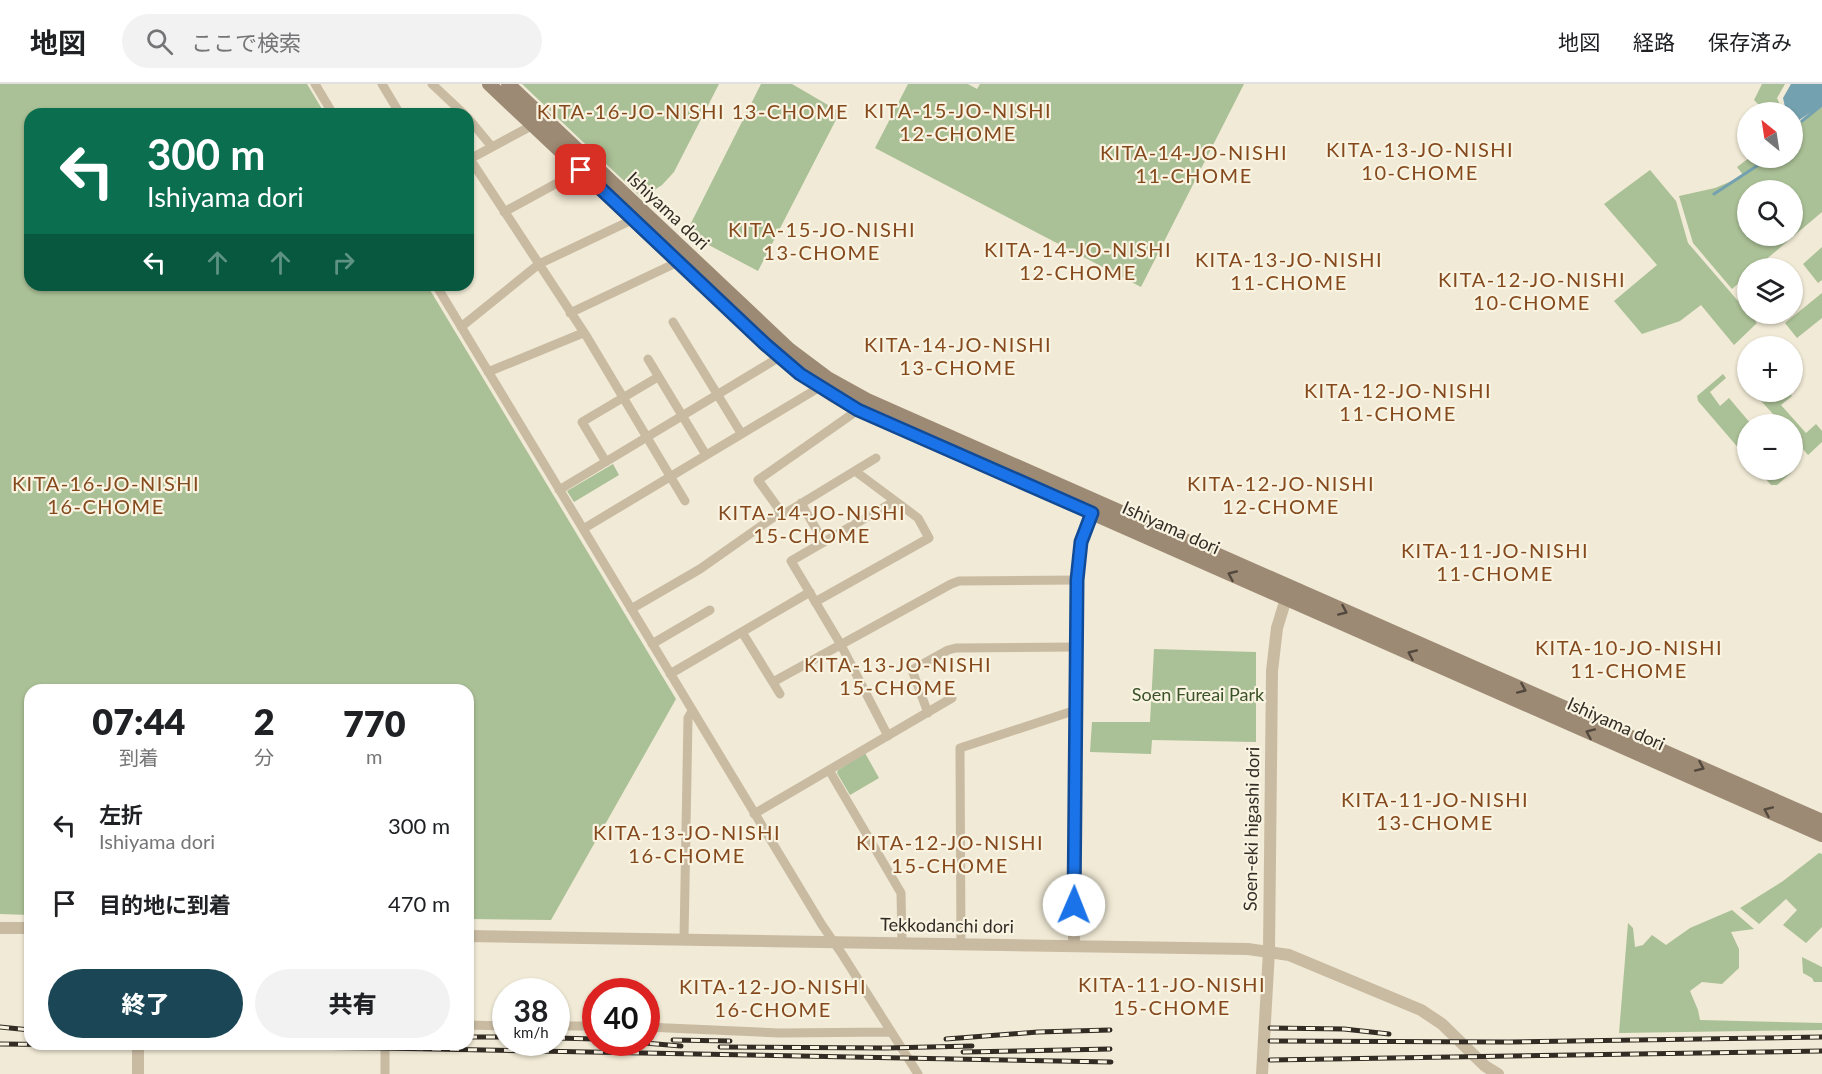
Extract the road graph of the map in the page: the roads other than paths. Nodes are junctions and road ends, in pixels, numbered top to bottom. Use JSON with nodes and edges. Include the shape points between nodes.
{"nodes":[{"id":1,"x":315,"y":84,"type":"edge"},
{"id":2,"x":382,"y":84,"type":"edge"},
{"id":3,"x":432,"y":84,"type":"edge"},
{"id":4,"x":489,"y":84,"type":"edge"},
{"id":5,"x":508,"y":84,"type":"edge"},
{"id":6,"x":329,"y":108,"type":"edge"},
{"id":7,"x":396,"y":108,"type":"edge"},
{"id":8,"x":458,"y":108,"type":"edge"},
{"id":9,"x":474,"y":125,"type":"edge"},
{"id":10,"x":533,"y":125,"type":"junction"},
{"id":11,"x":492,"y":147,"type":"junction"},
{"id":12,"x":474,"y":157,"type":"edge"},
{"id":13,"x":474,"y":167,"type":"edge"},
{"id":14,"x":581,"y":170,"type":"junction"},
{"id":15,"x":504,"y":212,"type":"junction"},
{"id":16,"x":638,"y":216,"type":"junction"},
{"id":17,"x":678,"y":262,"type":"junction"},
{"id":18,"x":539,"y":264,"type":"junction"},
{"id":19,"x":440,"y":291,"type":"edge"},
{"id":20,"x":570,"y":313,"type":"junction"},
{"id":21,"x":673,"y":322,"type":"dead end"},
{"id":22,"x":462,"y":327,"type":"junction"},
{"id":23,"x":583,"y":333,"type":"junction"},
{"id":24,"x":785,"y":354,"type":"junction"},
{"id":25,"x":648,"y":359,"type":"dead end"},
{"id":26,"x":488,"y":372,"type":"junction"},
{"id":27,"x":658,"y":377,"type":"junction"},
{"id":28,"x":820,"y":387,"type":"junction"},
{"id":29,"x":719,"y":395,"type":"junction"},
{"id":30,"x":624,"y":397,"type":"junction"},
{"id":31,"x":858,"y":410,"type":"junction"},
{"id":32,"x":684,"y":416,"type":"junction"},
{"id":33,"x":741,"y":433,"type":"junction"},
{"id":34,"x":648,"y":438,"type":"junction"},
{"id":35,"x":706,"y":455,"type":"junction"},
{"id":36,"x":876,"y":458,"type":"dead end"},
{"id":37,"x":606,"y":462,"type":"junction"},
{"id":38,"x":855,"y":471,"type":"junction"},
{"id":39,"x":670,"y":476,"type":"junction"},
{"id":40,"x":559,"y":490,"type":"junction"},
{"id":41,"x":685,"y":501,"type":"dead end"},
{"id":42,"x":895,"y":501,"type":"junction"},
{"id":43,"x":801,"y":503,"type":"junction"},
{"id":44,"x":1095,"y":507,"type":"junction"},
{"id":45,"x":781,"y":512,"type":"junction"},
{"id":46,"x":583,"y":529,"type":"junction"},
{"id":47,"x":823,"y":541,"type":"junction"},
{"id":48,"x":1077,"y":580,"type":"junction"},
{"id":49,"x":810,"y":592,"type":"junction"},
{"id":50,"x":1288,"y":593,"type":"junction"},
{"id":51,"x":815,"y":602,"type":"junction"},
{"id":52,"x":631,"y":609,"type":"junction"},
{"id":53,"x":710,"y":610,"type":"dead end"},
{"id":54,"x":742,"y":632,"type":"junction"},
{"id":55,"x":652,"y":644,"type":"junction"},
{"id":56,"x":841,"y":645,"type":"junction"},
{"id":57,"x":1076,"y":647,"type":"junction"},
{"id":58,"x":670,"y":674,"type":"junction"},
{"id":59,"x":773,"y":682,"type":"junction"},
{"id":60,"x":780,"y":694,"type":"dead end"},
{"id":61,"x":952,"y":698,"type":"dead end"},
{"id":62,"x":1076,"y":710,"type":"junction"},
{"id":63,"x":692,"y":711,"type":"junction"},
{"id":64,"x":928,"y":712,"type":"junction"},
{"id":65,"x":888,"y":736,"type":"junction"},
{"id":66,"x":829,"y":770,"type":"junction"},
{"id":67,"x":754,"y":814,"type":"junction"},
{"id":68,"x":1822,"y":821,"type":"edge"},
{"id":69,"x":1822,"y":835,"type":"edge"},
{"id":70,"x":0,"y":927,"type":"edge"},
{"id":71,"x":24,"y":928,"type":"edge"},
{"id":72,"x":474,"y":936,"type":"edge"},
{"id":73,"x":684,"y":939,"type":"junction"},
{"id":74,"x":834,"y":942,"type":"junction"},
{"id":75,"x":902,"y":943,"type":"junction"},
{"id":76,"x":962,"y":944,"type":"junction"},
{"id":77,"x":1074,"y":946,"type":"junction"},
{"id":78,"x":1269,"y":951,"type":"junction"},
{"id":79,"x":474,"y":1025,"type":"edge"},
{"id":80,"x":492,"y":1026,"type":"edge"},
{"id":81,"x":660,"y":1028,"type":"edge"},
{"id":82,"x":891,"y":1032,"type":"junction"},
{"id":83,"x":138,"y":1050,"type":"edge"},
{"id":84,"x":385,"y":1050,"type":"edge"},
{"id":85,"x":138,"y":1074,"type":"edge"},
{"id":86,"x":385,"y":1074,"type":"edge"},
{"id":87,"x":918,"y":1074,"type":"edge"},
{"id":88,"x":1262,"y":1074,"type":"edge"},
{"id":89,"x":1498,"y":1074,"type":"edge"}],
"edges":[{"from":1,"to":6,"type":"street"},
{"from":2,"to":7,"type":"street"},
{"from":3,"to":8,"type":"street"},
{"from":4,"to":10,"type":"main road","name":"Ishiyama dori"},
{"from":5,"to":16,"type":"main road","name":"Ishiyama dori"},
{"from":9,"to":11,"type":"street"},
{"from":10,"to":11,"type":"street"},
{"from":10,"to":14,"type":"main road","name":"Ishiyama dori"},
{"from":11,"to":12,"type":"street"},
{"from":13,"to":15,"type":"street"},
{"from":14,"to":15,"type":"street"},
{"from":14,"to":16,"type":"main road","name":"Ishiyama dori"},
{"from":15,"to":18,"type":"street"},
{"from":16,"to":17,"type":"main road","name":"Ishiyama dori"},
{"from":16,"to":18,"type":"street"},
{"from":16,"to":24,"type":"main road","name":"Ishiyama dori"},
{"from":17,"to":20,"type":"street"},
{"from":17,"to":24,"type":"main road","name":"Ishiyama dori"},
{"from":18,"to":20,"type":"street"},
{"from":18,"to":22,"type":"street"},
{"from":19,"to":22,"type":"street"},
{"from":20,"to":23,"type":"street"},
{"from":21,"to":29,"type":"street"},
{"from":22,"to":26,"type":"street"},
{"from":23,"to":26,"type":"street"},
{"from":23,"to":30,"type":"street"},
{"from":24,"to":28,"type":"main road","name":"Ishiyama dori"},
{"from":24,"to":29,"type":"street"},
{"from":24,"to":44,"type":"main road","name":"Ishiyama dori","via":[[867,400]]},
{"from":25,"to":27,"type":"street"},
{"from":26,"to":40,"type":"street"},
{"from":27,"to":30,"type":"street"},
{"from":27,"to":32,"type":"street"},
{"from":28,"to":31,"type":"main road","name":"Ishiyama dori"},
{"from":28,"to":33,"type":"street"},
{"from":29,"to":32,"type":"street"},
{"from":29,"to":33,"type":"street"},
{"from":30,"to":34,"type":"street"},
{"from":30,"to":37,"type":"street","via":[[582,422]]},
{"from":31,"to":44,"type":"main road","name":"Ishiyama dori"},
{"from":31,"to":45,"type":"street","via":[[758,480]]},
{"from":32,"to":34,"type":"street"},
{"from":32,"to":35,"type":"street"},
{"from":33,"to":35,"type":"street"},
{"from":34,"to":37,"type":"street"},
{"from":34,"to":39,"type":"street"},
{"from":35,"to":39,"type":"street"},
{"from":36,"to":38,"type":"street"},
{"from":37,"to":40,"type":"street"},
{"from":38,"to":42,"type":"street"},
{"from":38,"to":43,"type":"street"},
{"from":39,"to":41,"type":"street"},
{"from":39,"to":46,"type":"street"},
{"from":40,"to":46,"type":"street"},
{"from":42,"to":47,"type":"street"},
{"from":42,"to":51,"type":"street","via":[[918,518],[929,538]]},
{"from":43,"to":45,"type":"street","via":[[784,514]]},
{"from":43,"to":47,"type":"street"},
{"from":44,"to":48,"type":"street","via":[[1081,542]]},
{"from":44,"to":50,"type":"main road","name":"Ishiyama dori"},
{"from":45,"to":52,"type":"street","via":[[700,569]]},
{"from":46,"to":52,"type":"street"},
{"from":47,"to":49,"type":"street","via":[[791,561]]},
{"from":48,"to":56,"type":"street","via":[[959,581]]},
{"from":48,"to":57,"type":"street"},
{"from":49,"to":51,"type":"street"},
{"from":49,"to":54,"type":"street"},
{"from":50,"to":68,"type":"main road","name":"Ishiyama dori","one_way":true},
{"from":69,"to":50,"type":"main road","name":"Ishiyama dori","one_way":true},
{"from":50,"to":78,"type":"street","name":"Soen-eki higashi dori","via":[[1277,628],[1272,671]]},
{"from":51,"to":56,"type":"street"},
{"from":52,"to":55,"type":"street"},
{"from":53,"to":55,"type":"street"},
{"from":54,"to":58,"type":"street"},
{"from":54,"to":59,"type":"street"},
{"from":55,"to":58,"type":"street"},
{"from":56,"to":59,"type":"street"},
{"from":56,"to":65,"type":"street"},
{"from":57,"to":62,"type":"street"},
{"from":57,"to":64,"type":"street","via":[[948,650],[912,670]]},
{"from":58,"to":63,"type":"street"},
{"from":59,"to":60,"type":"street"},
{"from":61,"to":64,"type":"street"},
{"from":62,"to":76,"type":"street","via":[[960,748]]},
{"from":62,"to":77,"type":"street"},
{"from":63,"to":67,"type":"street"},
{"from":63,"to":73,"type":"street","via":[[688,718]]},
{"from":64,"to":65,"type":"street"},
{"from":65,"to":66,"type":"street"},
{"from":66,"to":67,"type":"street"},
{"from":66,"to":75,"type":"street","via":[[901,893]]},
{"from":67,"to":74,"type":"street"},
{"from":70,"to":71,"type":"street"},
{"from":72,"to":73,"type":"street","name":"Tekkodanchi dori"},
{"from":73,"to":74,"type":"street","name":"Tekkodanchi dori"},
{"from":74,"to":75,"type":"street","name":"Tekkodanchi dori"},
{"from":74,"to":82,"type":"street"},
{"from":75,"to":76,"type":"street","name":"Tekkodanchi dori"},
{"from":76,"to":77,"type":"street","name":"Tekkodanchi dori"},
{"from":77,"to":78,"type":"street","name":"Tekkodanchi dori"},
{"from":78,"to":88,"type":"street","name":"Soen-eki higashi dori"},
{"from":78,"to":89,"type":"street","name":"Tekkodanchi dori","via":[[1289,955],[1421,1010]]},
{"from":79,"to":80,"type":"street"},
{"from":81,"to":82,"type":"street","via":[[779,1033]]},
{"from":82,"to":87,"type":"street"},
{"from":83,"to":85,"type":"street"},
{"from":84,"to":86,"type":"street"}]}
